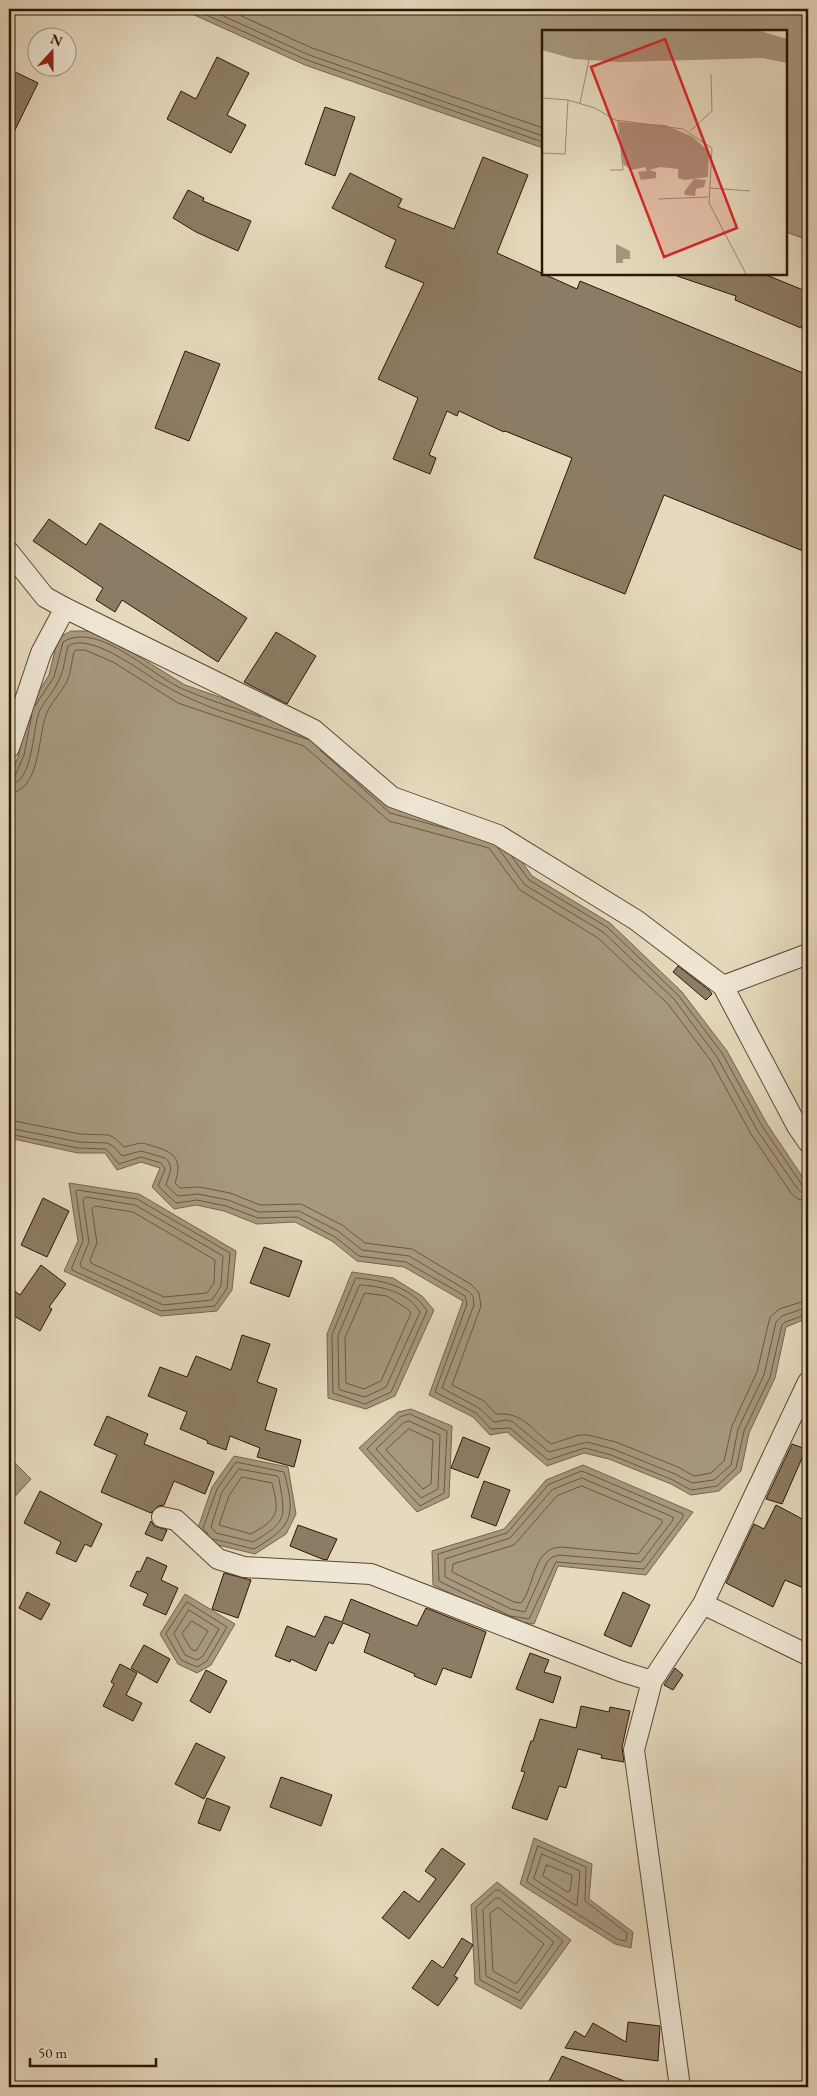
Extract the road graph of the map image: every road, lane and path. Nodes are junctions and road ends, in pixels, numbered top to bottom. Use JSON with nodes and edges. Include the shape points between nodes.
{"nodes":[{"id":1,"x":9,"y":552,"type":"edge"},
{"id":2,"x":65,"y":608,"type":"junction"},
{"id":3,"x":9,"y":748,"type":"edge"},
{"id":4,"x":808,"y":954,"type":"edge"},
{"id":5,"x":723,"y":986,"type":"junction"},
{"id":6,"x":808,"y":1142,"type":"edge"},
{"id":7,"x":808,"y":1382,"type":"edge"},
{"id":8,"x":162,"y":1517,"type":"dead end"},
{"id":9,"x":703,"y":1604,"type":"junction"},
{"id":10,"x":808,"y":1655,"type":"edge"},
{"id":11,"x":652,"y":1681,"type":"junction"},
{"id":12,"x":680,"y":2087,"type":"edge"}],
"edges":[{"from":1,"to":2,"type":"street","via":[[44,597]]},
{"from":2,"to":3,"type":"street","via":[[41,653]]},
{"from":2,"to":5,"type":"street","via":[[314,730],[392,797],[498,835],[636,920]]},
{"from":4,"to":5,"type":"street"},
{"from":5,"to":6,"type":"street"},
{"from":7,"to":9,"type":"street"},
{"from":8,"to":11,"type":"street","via":[[176,1520],[218,1559],[244,1567],[371,1574],[610,1668]]},
{"from":9,"to":10,"type":"street"},
{"from":9,"to":11,"type":"street"},
{"from":11,"to":12,"type":"street","via":[[634,1750]]}]}
